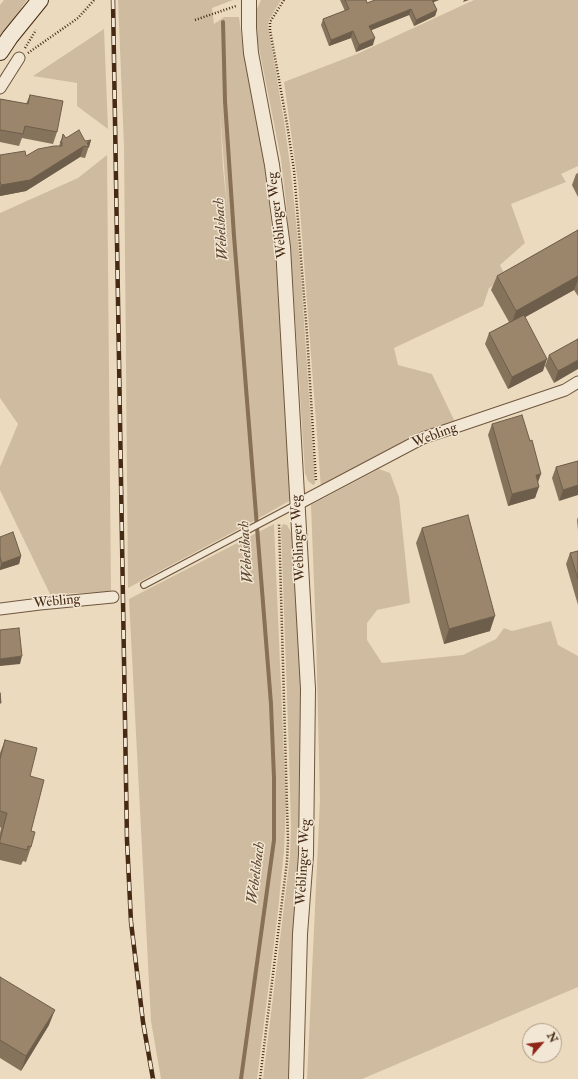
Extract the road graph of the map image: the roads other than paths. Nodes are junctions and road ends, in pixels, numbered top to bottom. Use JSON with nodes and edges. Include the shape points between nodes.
{"nodes":[{"id":1,"x":40,"y":0,"type":"edge"},
{"id":2,"x":248,"y":1,"type":"edge"},
{"id":3,"x":0,"y":52,"type":"edge"},
{"id":4,"x":19,"y":58,"type":"road end"},
{"id":5,"x":0,"y":88,"type":"edge"},
{"id":6,"x":578,"y":382,"type":"edge"},
{"id":7,"x":298,"y":504,"type":"junction"},
{"id":8,"x":144,"y":585,"type":"dead end"},
{"id":9,"x":113,"y":597,"type":"dead end"},
{"id":10,"x":0,"y":609,"type":"edge"},
{"id":11,"x":296,"y":1079,"type":"edge"}],
"edges":[{"from":1,"to":3,"type":"main road"},
{"from":2,"to":7,"type":"street","name":"Weblinger Weg","via":[[251,53],[272,165],[282,247]]},
{"from":4,"to":5,"type":"street"},
{"from":6,"to":7,"type":"street","name":"Webling","via":[[566,390],[423,438]]},
{"from":7,"to":8,"type":"lane"},
{"from":7,"to":11,"type":"street","name":"Weblinger Weg","via":[[308,697],[306,855],[300,934]]},
{"from":9,"to":10,"type":"street","name":"Webling"}]}
